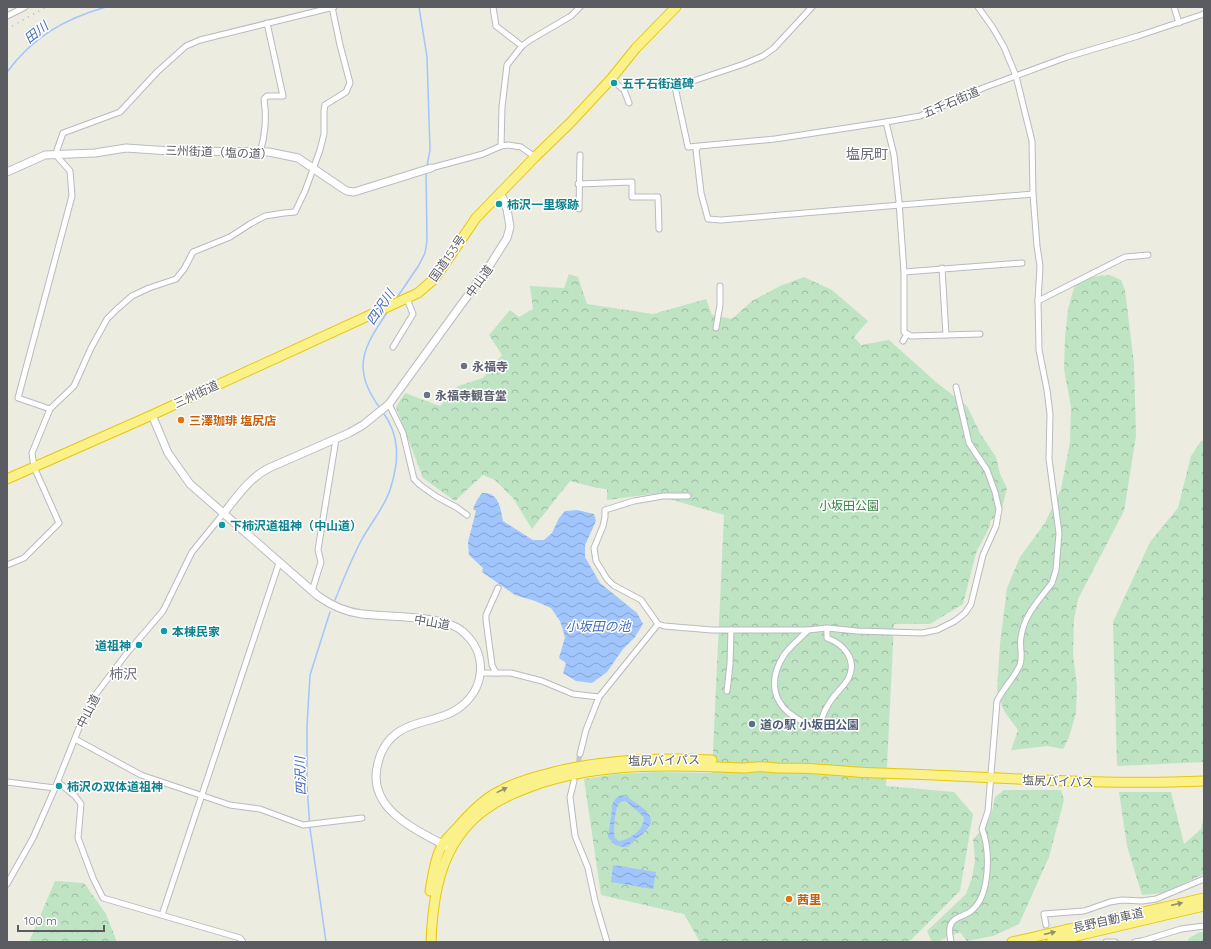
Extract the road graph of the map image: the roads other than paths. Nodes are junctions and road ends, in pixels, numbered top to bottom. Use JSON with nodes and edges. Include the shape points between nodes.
{"nodes":[{"id":1,"x":25,"y":7,"type":"edge"},
{"id":2,"x":332,"y":7,"type":"edge"},
{"id":3,"x":493,"y":7,"type":"edge"},
{"id":4,"x":580,"y":7,"type":"edge"},
{"id":5,"x":676,"y":7,"type":"edge"},
{"id":6,"x":812,"y":7,"type":"edge"},
{"id":7,"x":978,"y":7,"type":"edge"},
{"id":8,"x":1174,"y":7,"type":"edge"},
{"id":9,"x":1204,"y":14,"type":"edge"},
{"id":10,"x":7,"y":16,"type":"edge"},
{"id":11,"x":267,"y":23,"type":"junction"},
{"id":12,"x":1179,"y":23,"type":"junction"},
{"id":13,"x":522,"y":46,"type":"junction"},
{"id":14,"x":1016,"y":76,"type":"junction"},
{"id":15,"x":611,"y":79,"type":"junction"},
{"id":16,"x":629,"y":103,"type":"dead end"},
{"id":17,"x":886,"y":122,"type":"junction"},
{"id":18,"x":501,"y":146,"type":"junction"},
{"id":19,"x":698,"y":147,"type":"junction"},
{"id":20,"x":260,"y":153,"type":"junction"},
{"id":21,"x":56,"y":154,"type":"junction"},
{"id":22,"x":580,"y":155,"type":"dead end"},
{"id":23,"x":534,"y":157,"type":"junction"},
{"id":24,"x":313,"y":168,"type":"junction"},
{"id":25,"x":431,"y":168,"type":"joint"},
{"id":26,"x":7,"y":172,"type":"edge"},
{"id":27,"x":578,"y":184,"type":"junction"},
{"id":28,"x":499,"y":194,"type":"junction"},
{"id":29,"x":1033,"y":194,"type":"junction"},
{"id":30,"x":899,"y":205,"type":"junction"},
{"id":31,"x":578,"y":209,"type":"dead end"},
{"id":32,"x":659,"y":229,"type":"dead end"},
{"id":33,"x":1148,"y":255,"type":"dead end"},
{"id":34,"x":1022,"y":263,"type":"dead end"},
{"id":35,"x":942,"y":268,"type":"junction"},
{"id":36,"x":904,"y":272,"type":"junction"},
{"id":37,"x":720,"y":286,"type":"dead end"},
{"id":38,"x":404,"y":300,"type":"junction"},
{"id":39,"x":1038,"y":301,"type":"junction"},
{"id":40,"x":385,"y":309,"type":"joint"},
{"id":41,"x":716,"y":328,"type":"dead end"},
{"id":42,"x":907,"y":334,"type":"junction"},
{"id":43,"x":980,"y":334,"type":"dead end"},
{"id":44,"x":946,"y":335,"type":"junction"},
{"id":45,"x":902,"y":341,"type":"dead end"},
{"id":46,"x":393,"y":347,"type":"dead end"},
{"id":47,"x":956,"y":387,"type":"dead end"},
{"id":48,"x":387,"y":406,"type":"junction"},
{"id":49,"x":50,"y":409,"type":"junction"},
{"id":50,"x":152,"y":415,"type":"junction"},
{"id":51,"x":336,"y":439,"type":"junction"},
{"id":52,"x":34,"y":467,"type":"junction"},
{"id":53,"x":7,"y":479,"type":"edge"},
{"id":54,"x":688,"y":496,"type":"dead end"},
{"id":55,"x":223,"y":514,"type":"junction"},
{"id":56,"x":467,"y":515,"type":"dead end"},
{"id":57,"x":279,"y":563,"type":"junction"},
{"id":58,"x":7,"y":565,"type":"edge"},
{"id":59,"x":498,"y":588,"type":"dead end"},
{"id":60,"x":312,"y":591,"type":"junction"},
{"id":61,"x":658,"y":624,"type":"junction"},
{"id":62,"x":827,"y":628,"type":"junction"},
{"id":63,"x":731,"y":630,"type":"junction"},
{"id":64,"x":808,"y":630,"type":"junction"},
{"id":65,"x":481,"y":672,"type":"junction"},
{"id":66,"x":496,"y":672,"type":"junction"},
{"id":67,"x":727,"y":691,"type":"dead end"},
{"id":68,"x":599,"y":697,"type":"junction"},
{"id":69,"x":75,"y":739,"type":"junction"},
{"id":70,"x":580,"y":754,"type":"tunnel mouth"},
{"id":71,"x":990,"y":778,"type":"junction"},
{"id":72,"x":574,"y":781,"type":"dead end"},
{"id":73,"x":1204,"y":781,"type":"edge"},
{"id":74,"x":7,"y":782,"type":"edge"},
{"id":75,"x":58,"y":782,"type":"junction"},
{"id":76,"x":56,"y":788,"type":"junction"},
{"id":77,"x":202,"y":796,"type":"junction"},
{"id":78,"x":362,"y":818,"type":"dead end"},
{"id":79,"x":447,"y":846,"type":"junction"},
{"id":80,"x":1204,"y":879,"type":"edge"},
{"id":81,"x":7,"y":884,"type":"edge"},
{"id":82,"x":1204,"y":898,"type":"edge"},
{"id":83,"x":1204,"y":906,"type":"edge"},
{"id":84,"x":162,"y":915,"type":"junction"},
{"id":85,"x":1046,"y":925,"type":"dead end"},
{"id":86,"x":1204,"y":926,"type":"edge"},
{"id":87,"x":951,"y":940,"type":"edge"},
{"id":88,"x":243,"y":942,"type":"edge"},
{"id":89,"x":430,"y":942,"type":"edge"},
{"id":90,"x":607,"y":942,"type":"edge"},
{"id":91,"x":1012,"y":942,"type":"edge"},
{"id":92,"x":1050,"y":942,"type":"edge"},
{"id":93,"x":1106,"y":942,"type":"edge"},
{"id":94,"x":1116,"y":942,"type":"edge"},
{"id":95,"x":1135,"y":942,"type":"edge"}],
"edges":[{"from":1,"to":10,"type":"street"},
{"from":2,"to":11,"type":"street"},
{"from":2,"to":24,"type":"street","via":[[350,83],[346,92],[325,106],[324,134]]},
{"from":3,"to":13,"type":"street","via":[[496,26]]},
{"from":4,"to":13,"type":"street","via":[[571,16]]},
{"from":5,"to":15,"type":"highway","via":[[636,48]]},
{"from":6,"to":19,"type":"street","name":"五千石街道","via":[[774,48],[763,56],[675,87],[688,147]]},
{"from":7,"to":14,"type":"street","via":[[1004,47]]},
{"from":8,"to":12,"type":"street"},
{"from":9,"to":12,"type":"street","name":"五千石街道"},
{"from":11,"to":20,"type":"street","via":[[283,96],[267,96],[264,99],[264,141]]},
{"from":11,"to":21,"type":"street","via":[[186,46],[157,72],[120,112],[63,133]]},
{"from":12,"to":14,"type":"street","name":"五千石街道","via":[[1067,57]]},
{"from":13,"to":18,"type":"street","via":[[507,66]]},
{"from":14,"to":17,"type":"street","name":"五千石街道","via":[[922,115]]},
{"from":14,"to":29,"type":"street","via":[[1032,141]]},
{"from":15,"to":16,"type":"street","via":[[624,90]]},
{"from":15,"to":23,"type":"highway"},
{"from":17,"to":19,"type":"street","name":"五千石街道","via":[[775,139]]},
{"from":17,"to":30,"type":"street","via":[[894,155]]},
{"from":18,"to":23,"type":"street","name":"三州街道（塩の道）","via":[[521,147]]},
{"from":18,"to":25,"type":"street","name":"三州街道（塩の道）","via":[[483,154]]},
{"from":19,"to":30,"type":"street","via":[[696,150],[700,186],[708,219]]},
{"from":20,"to":21,"type":"street","name":"三州街道（塩の道）","via":[[126,148],[95,153]]},
{"from":20,"to":24,"type":"street","name":"三州街道（塩の道）","via":[[269,152],[298,158]]},
{"from":21,"to":26,"type":"street","name":"三州街道（塩の道）","via":[[45,155]]},
{"from":21,"to":49,"type":"street","via":[[70,172],[72,196],[18,398]]},
{"from":22,"to":27,"type":"street"},
{"from":23,"to":28,"type":"highway"},
{"from":24,"to":25,"type":"street","name":"三州街道（塩の道）","via":[[347,191],[354,192]]},
{"from":24,"to":49,"type":"street","via":[[295,212],[265,216],[230,236],[193,252],[176,279],[132,296],[117,309],[107,319],[74,386]]},
{"from":27,"to":31,"type":"street"},
{"from":27,"to":32,"type":"street","via":[[632,182],[632,197],[658,197]]},
{"from":28,"to":38,"type":"highway","name":"国道153号","via":[[476,218],[433,280],[418,293]]},
{"from":28,"to":48,"type":"street","name":"中山道","via":[[507,209],[510,227],[507,238]]},
{"from":29,"to":30,"type":"street"},
{"from":29,"to":39,"type":"street","via":[[1040,266]]},
{"from":30,"to":36,"type":"street"},
{"from":33,"to":39,"type":"street","via":[[1125,258]]},
{"from":34,"to":35,"type":"street"},
{"from":35,"to":36,"type":"street"},
{"from":35,"to":44,"type":"street"},
{"from":36,"to":42,"type":"street","via":[[904,332]]},
{"from":37,"to":41,"type":"street"},
{"from":38,"to":40,"type":"highway","name":"国道153号"},
{"from":38,"to":46,"type":"street","via":[[413,314]]},
{"from":39,"to":71,"type":"street","via":[[1039,350],[1050,414],[1049,459],[1059,533],[1056,570],[1052,584],[1028,615],[1021,638],[1019,667],[997,701]]},
{"from":40,"to":50,"type":"highway","name":"三州街道"},
{"from":42,"to":44,"type":"street"},
{"from":42,"to":45,"type":"street"},
{"from":43,"to":44,"type":"street"},
{"from":47,"to":62,"type":"street","via":[[970,444],[987,470],[999,509],[996,526],[983,555],[971,604],[955,621],[937,630],[922,633]]},
{"from":48,"to":51,"type":"street","name":"中山道","via":[[363,425]]},
{"from":48,"to":56,"type":"street","via":[[403,433],[414,479]]},
{"from":49,"to":52,"type":"street","via":[[32,453]]},
{"from":50,"to":52,"type":"highway","name":"三州街道"},
{"from":50,"to":55,"type":"street","via":[[168,453],[185,479]]},
{"from":51,"to":55,"type":"street","name":"中山道","via":[[260,473]]},
{"from":51,"to":60,"type":"street","via":[[318,550],[321,562]]},
{"from":52,"to":53,"type":"highway","name":"三州街道"},
{"from":52,"to":58,"type":"street","via":[[59,523],[24,558]]},
{"from":54,"to":61,"type":"street","via":[[661,496],[605,510],[606,517],[594,548],[596,561],[607,579],[640,600]]},
{"from":55,"to":57,"type":"street","name":"中山道"},
{"from":55,"to":69,"type":"street","name":"中山道","via":[[192,552],[163,611],[96,694]]},
{"from":57,"to":60,"type":"street","name":"中山道"},
{"from":57,"to":77,"type":"street"},
{"from":59,"to":66,"type":"street","via":[[486,615],[492,665]]},
{"from":60,"to":65,"type":"street","name":"中山道","via":[[330,605],[350,612],[430,620],[453,625],[461,629],[473,642]]},
{"from":61,"to":63,"type":"street"},
{"from":61,"to":68,"type":"street"},
{"from":62,"to":64,"type":"street"},
{"from":62,"to":64,"type":"street","via":[[827,638],[843,647],[850,657],[851,668],[848,679],[826,707],[819,728],[810,726],[782,707],[774,683],[785,655]]},
{"from":63,"to":64,"type":"street"},
{"from":63,"to":67,"type":"street"},
{"from":65,"to":66,"type":"street"},
{"from":65,"to":79,"type":"street","via":[[476,689],[464,704],[447,714],[400,731],[384,747],[377,766],[377,787],[390,811],[405,823]]},
{"from":66,"to":68,"type":"street","via":[[542,681],[573,694]]},
{"from":68,"to":70,"type":"street"},
{"from":69,"to":75,"type":"street","name":"中山道"},
{"from":69,"to":77,"type":"street","via":[[141,775]]},
{"from":71,"to":73,"type":"highway","name":"塩尻バイパス","via":[[1128,783]]},
{"from":71,"to":79,"type":"highway","name":"塩尻バイパス","via":[[911,773],[884,768],[696,759],[662,758],[595,763],[521,781],[498,792],[465,818]]},
{"from":71,"to":87,"type":"street","via":[[988,811],[982,829],[988,855],[988,872],[975,907],[950,924]]},
{"from":72,"to":90,"type":"street","via":[[570,798],[575,836],[588,868]]},
{"from":74,"to":76,"type":"street"},
{"from":75,"to":76,"type":"street","name":"中山道"},
{"from":75,"to":84,"type":"street","via":[[81,804],[77,836],[103,898]]},
{"from":76,"to":81,"type":"street","name":"中山道","via":[[33,838]]},
{"from":77,"to":78,"type":"street","via":[[230,805],[260,809],[306,825]]},
{"from":77,"to":84,"type":"street"},
{"from":79,"to":89,"type":"highway","via":[[438,858],[432,876]]},
{"from":80,"to":85,"type":"street","via":[[1148,900],[1122,900],[1084,911],[1044,914]]},
{"from":91,"to":82,"type":"highway","name":"長野自動車道","one_way":true},
{"from":83,"to":92,"type":"highway","name":"長野自動車道"},
{"from":84,"to":88,"type":"street","via":[[240,938]]},
{"from":86,"to":95,"type":"street","via":[[1181,929]]},
{"from":93,"to":94,"type":"street"}]}
